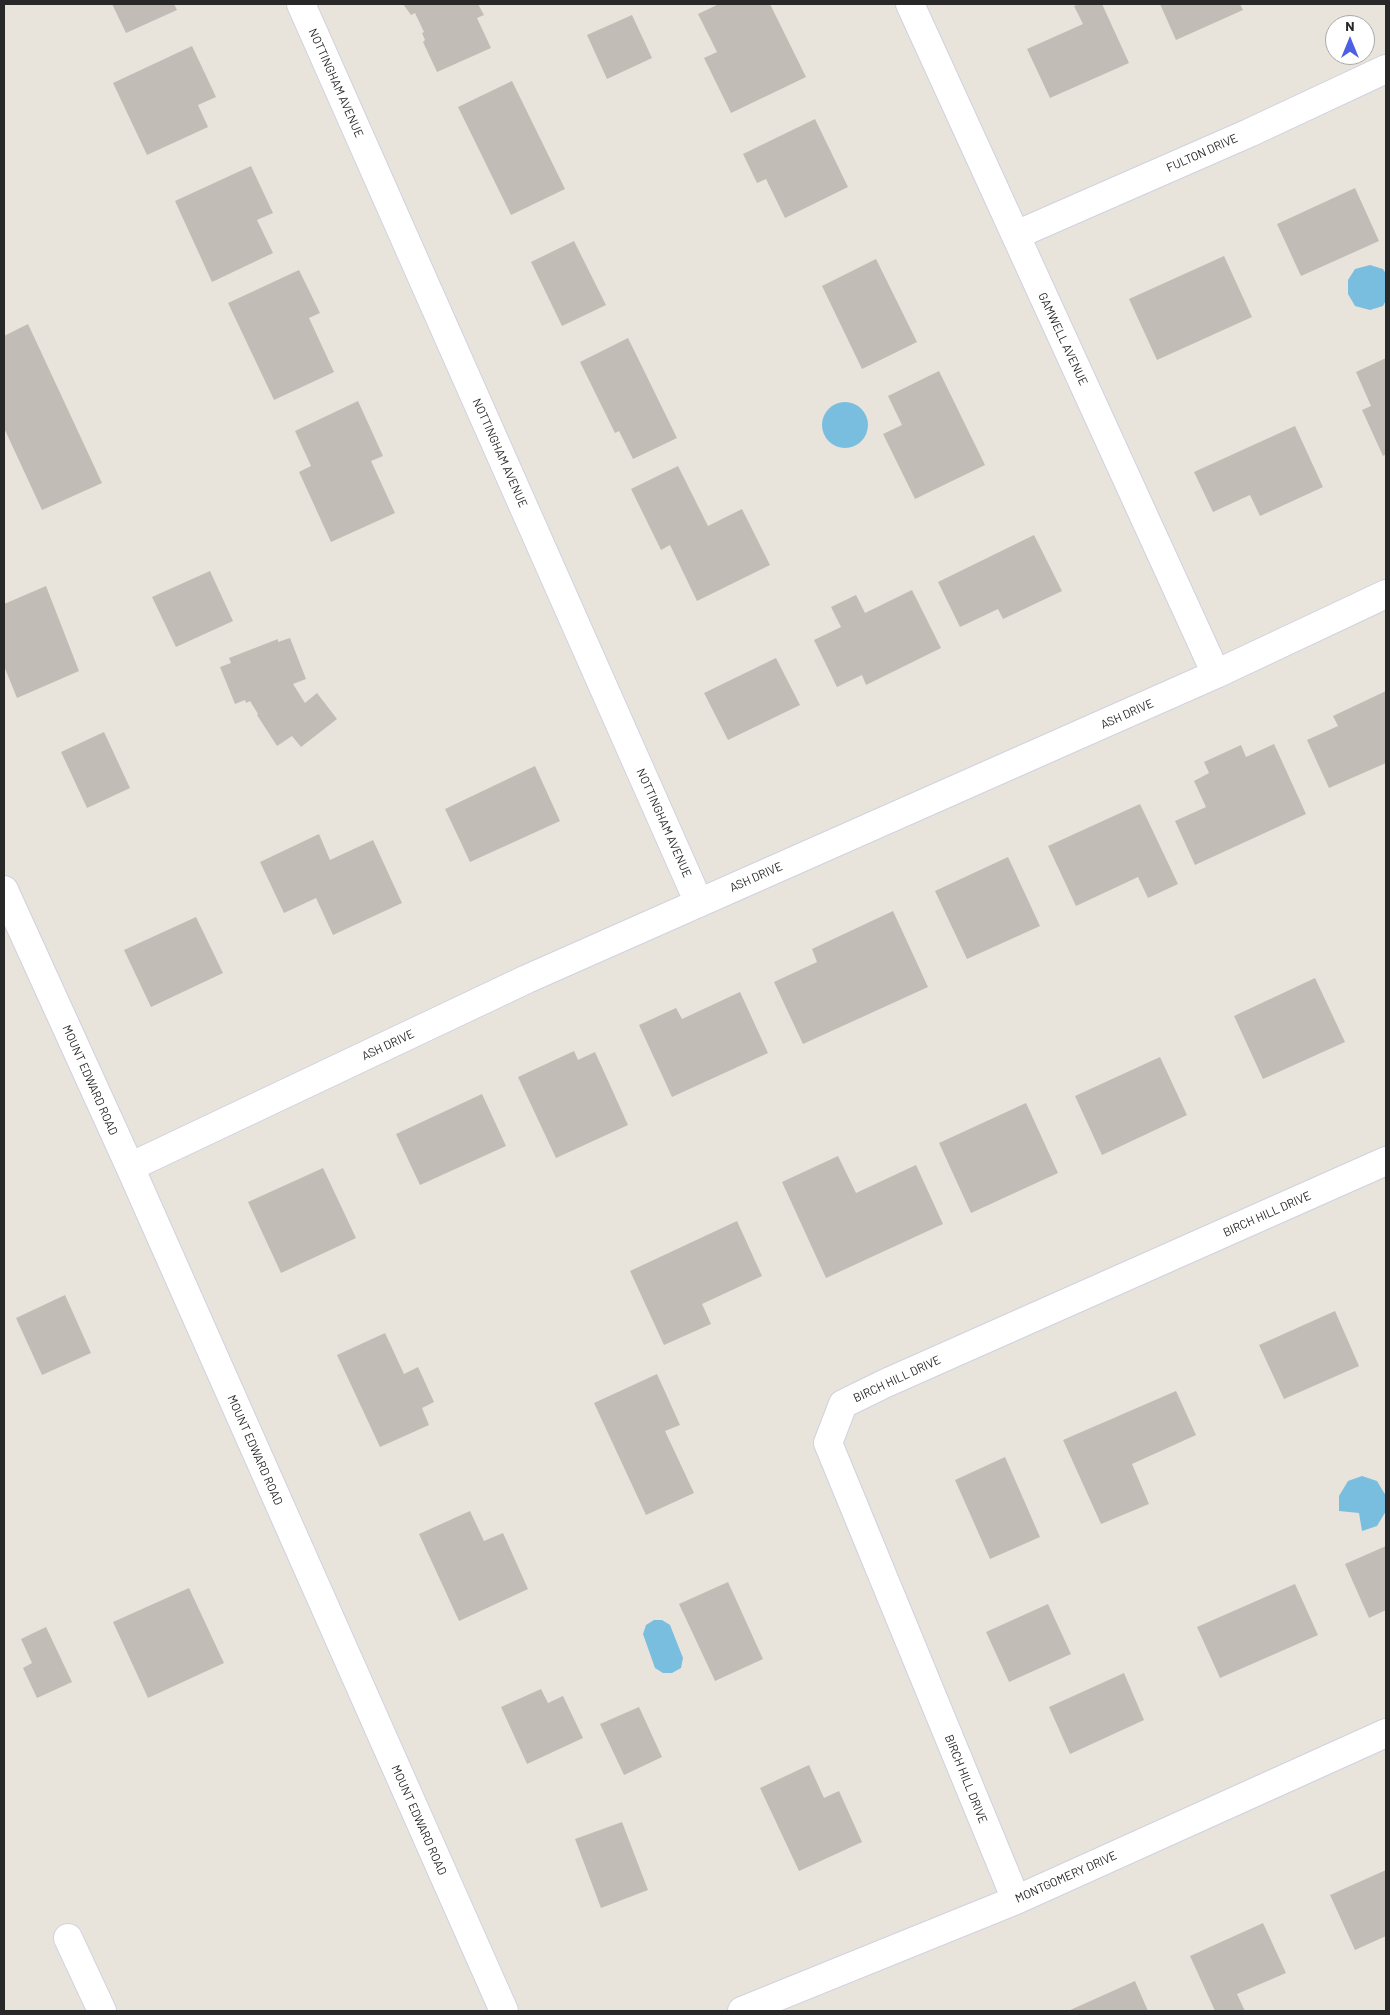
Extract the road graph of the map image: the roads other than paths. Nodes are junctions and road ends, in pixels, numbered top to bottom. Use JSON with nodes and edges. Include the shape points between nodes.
{"nodes":[{"id":1,"x":300,"y":4,"type":"edge"},
{"id":2,"x":910,"y":4,"type":"edge"},
{"id":3,"x":1386,"y":69,"type":"edge"},
{"id":4,"x":1016,"y":236,"type":"junction"},
{"id":5,"x":1386,"y":594,"type":"edge"},
{"id":6,"x":1216,"y":674,"type":"junction"},
{"id":7,"x":4,"y":890,"type":"edge"},
{"id":8,"x":699,"y":903,"type":"junction"},
{"id":9,"x":1386,"y":1161,"type":"edge"},
{"id":10,"x":130,"y":1167,"type":"junction"},
{"id":11,"x":1386,"y":1733,"type":"edge"},
{"id":12,"x":1016,"y":1900,"type":"junction"},
{"id":13,"x":68,"y":1938,"type":"dead end"},
{"id":14,"x":102,"y":2011,"type":"edge"},
{"id":15,"x":504,"y":2011,"type":"edge"},
{"id":16,"x":742,"y":2011,"type":"edge"}],
"edges":[{"from":1,"to":8,"type":"street","name":"NOTTINGHAM AVENUE"},
{"from":2,"to":4,"type":"street","name":"GAMWELL AVENUE"},
{"from":3,"to":4,"type":"street","name":"FULTON DRIVE"},
{"from":4,"to":6,"type":"street","name":"GAMWELL AVENUE"},
{"from":5,"to":6,"type":"street","name":"ASH DRIVE"},
{"from":6,"to":8,"type":"street","name":"ASH DRIVE"},
{"from":7,"to":10,"type":"street","name":"MOUNT EDWARD ROAD"},
{"from":8,"to":10,"type":"street","name":"ASH DRIVE","via":[[528,979]]},
{"from":9,"to":12,"type":"street","name":"BIRCH HILL DRIVE","via":[[843,1404],[828,1443]]},
{"from":10,"to":15,"type":"street","name":"MOUNT EDWARD ROAD"},
{"from":11,"to":12,"type":"street","name":"MONTGOMERY DRIVE"},
{"from":12,"to":16,"type":"street","name":"MONTGOMERY DRIVE"},
{"from":13,"to":14,"type":"street"}]}
